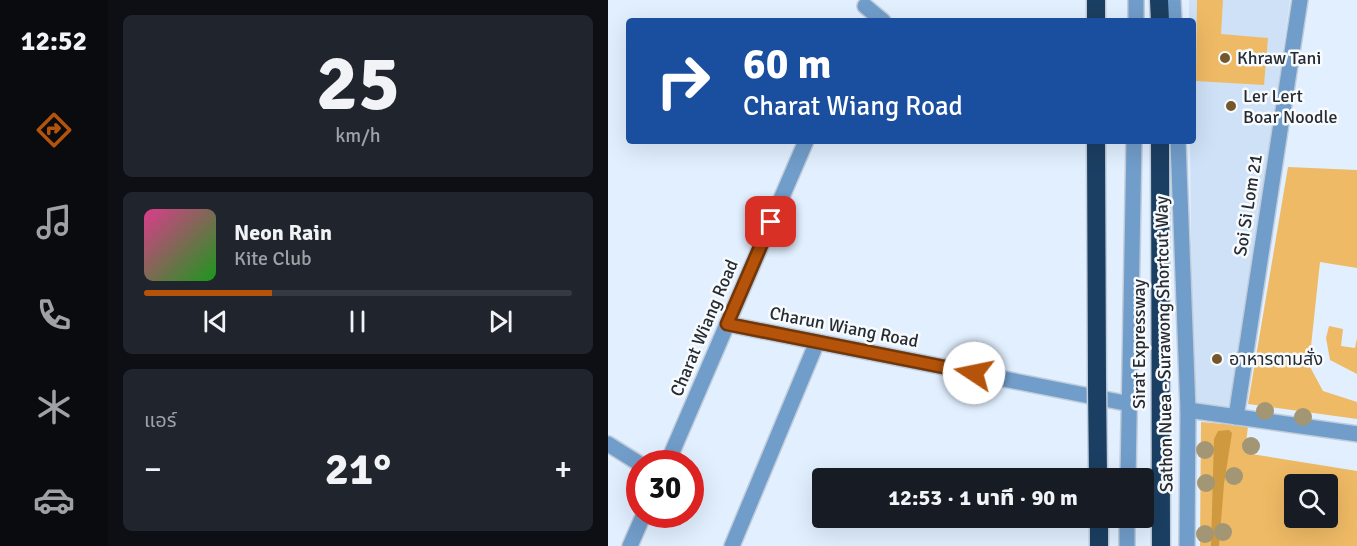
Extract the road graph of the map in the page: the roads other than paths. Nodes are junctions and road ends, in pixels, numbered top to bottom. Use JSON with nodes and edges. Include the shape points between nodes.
{"nodes":[{"id":1,"x":1096,"y":0,"type":"edge"},
{"id":2,"x":1136,"y":0,"type":"edge"},
{"id":3,"x":1159,"y":0,"type":"edge"},
{"id":4,"x":1173,"y":0,"type":"edge"},
{"id":5,"x":1300,"y":0,"type":"edge"},
{"id":6,"x":866,"y":3,"type":"edge"},
{"id":7,"x":859,"y":18,"type":"edge"},
{"id":8,"x":880,"y":18,"type":"edge"},
{"id":9,"x":1096,"y":18,"type":"edge"},
{"id":10,"x":1136,"y":18,"type":"edge"},
{"id":11,"x":1160,"y":18,"type":"edge"},
{"id":12,"x":1174,"y":18,"type":"edge"},
{"id":13,"x":805,"y":144,"type":"edge"},
{"id":14,"x":1096,"y":144,"type":"edge"},
{"id":15,"x":1134,"y":144,"type":"edge"},
{"id":16,"x":1160,"y":144,"type":"edge"},
{"id":17,"x":1178,"y":144,"type":"edge"},
{"id":18,"x":727,"y":324,"type":"junction"},
{"id":19,"x":817,"y":342,"type":"junction"},
{"id":20,"x":1130,"y":404,"type":"junction"},
{"id":21,"x":1188,"y":410,"type":"junction"},
{"id":22,"x":1236,"y":417,"type":"junction"},
{"id":23,"x":1358,"y":434,"type":"edge"},
{"id":24,"x":608,"y":444,"type":"edge"},
{"id":25,"x":673,"y":450,"type":"edge"},
{"id":26,"x":626,"y":455,"type":"edge"},
{"id":27,"x":1098,"y":468,"type":"edge"},
{"id":28,"x":1128,"y":468,"type":"edge"},
{"id":29,"x":638,"y":528,"type":"edge"},
{"id":30,"x":1099,"y":528,"type":"edge"},
{"id":31,"x":1127,"y":528,"type":"edge"},
{"id":32,"x":630,"y":546,"type":"edge"},
{"id":33,"x":732,"y":546,"type":"edge"},
{"id":34,"x":1099,"y":546,"type":"edge"},
{"id":35,"x":1127,"y":546,"type":"edge"},
{"id":36,"x":1161,"y":546,"type":"edge"},
{"id":37,"x":1187,"y":546,"type":"edge"}],
"edges":[{"from":1,"to":9,"type":"highway"},
{"from":2,"to":10,"type":"street"},
{"from":3,"to":11,"type":"highway"},
{"from":4,"to":12,"type":"street"},
{"from":5,"to":22,"type":"street","name":"Soi Si Lom 21"},
{"from":6,"to":7,"type":"street"},
{"from":6,"to":8,"type":"street"},
{"from":13,"to":18,"type":"street","name":"Charat Wiang Road"},
{"from":14,"to":27,"type":"highway","bridge":true},
{"from":15,"to":20,"type":"street","name":"Sathon Nuea - Surawong Shortcut Way"},
{"from":16,"to":36,"type":"highway","name":"Sirat Expressway"},
{"from":17,"to":21,"type":"street","name":"Sathon Nuea - Surawong Shortcut Way"},
{"from":18,"to":19,"type":"street","name":"Charun Wiang Road"},
{"from":18,"to":25,"type":"street","name":"Charat Wiang Road"},
{"from":19,"to":20,"type":"street","name":"Charun Wiang Road"},
{"from":19,"to":33,"type":"street"},
{"from":20,"to":28,"type":"street","name":"Sathon Nuea - Surawong Shortcut Way"},
{"from":21,"to":22,"type":"street"},
{"from":21,"to":37,"type":"street","name":"Sathon Nuea - Surawong Shortcut Way"},
{"from":22,"to":23,"type":"street"},
{"from":24,"to":26,"type":"street"},
{"from":29,"to":32,"type":"street"},
{"from":30,"to":34,"type":"highway"},
{"from":31,"to":35,"type":"street"}]}
